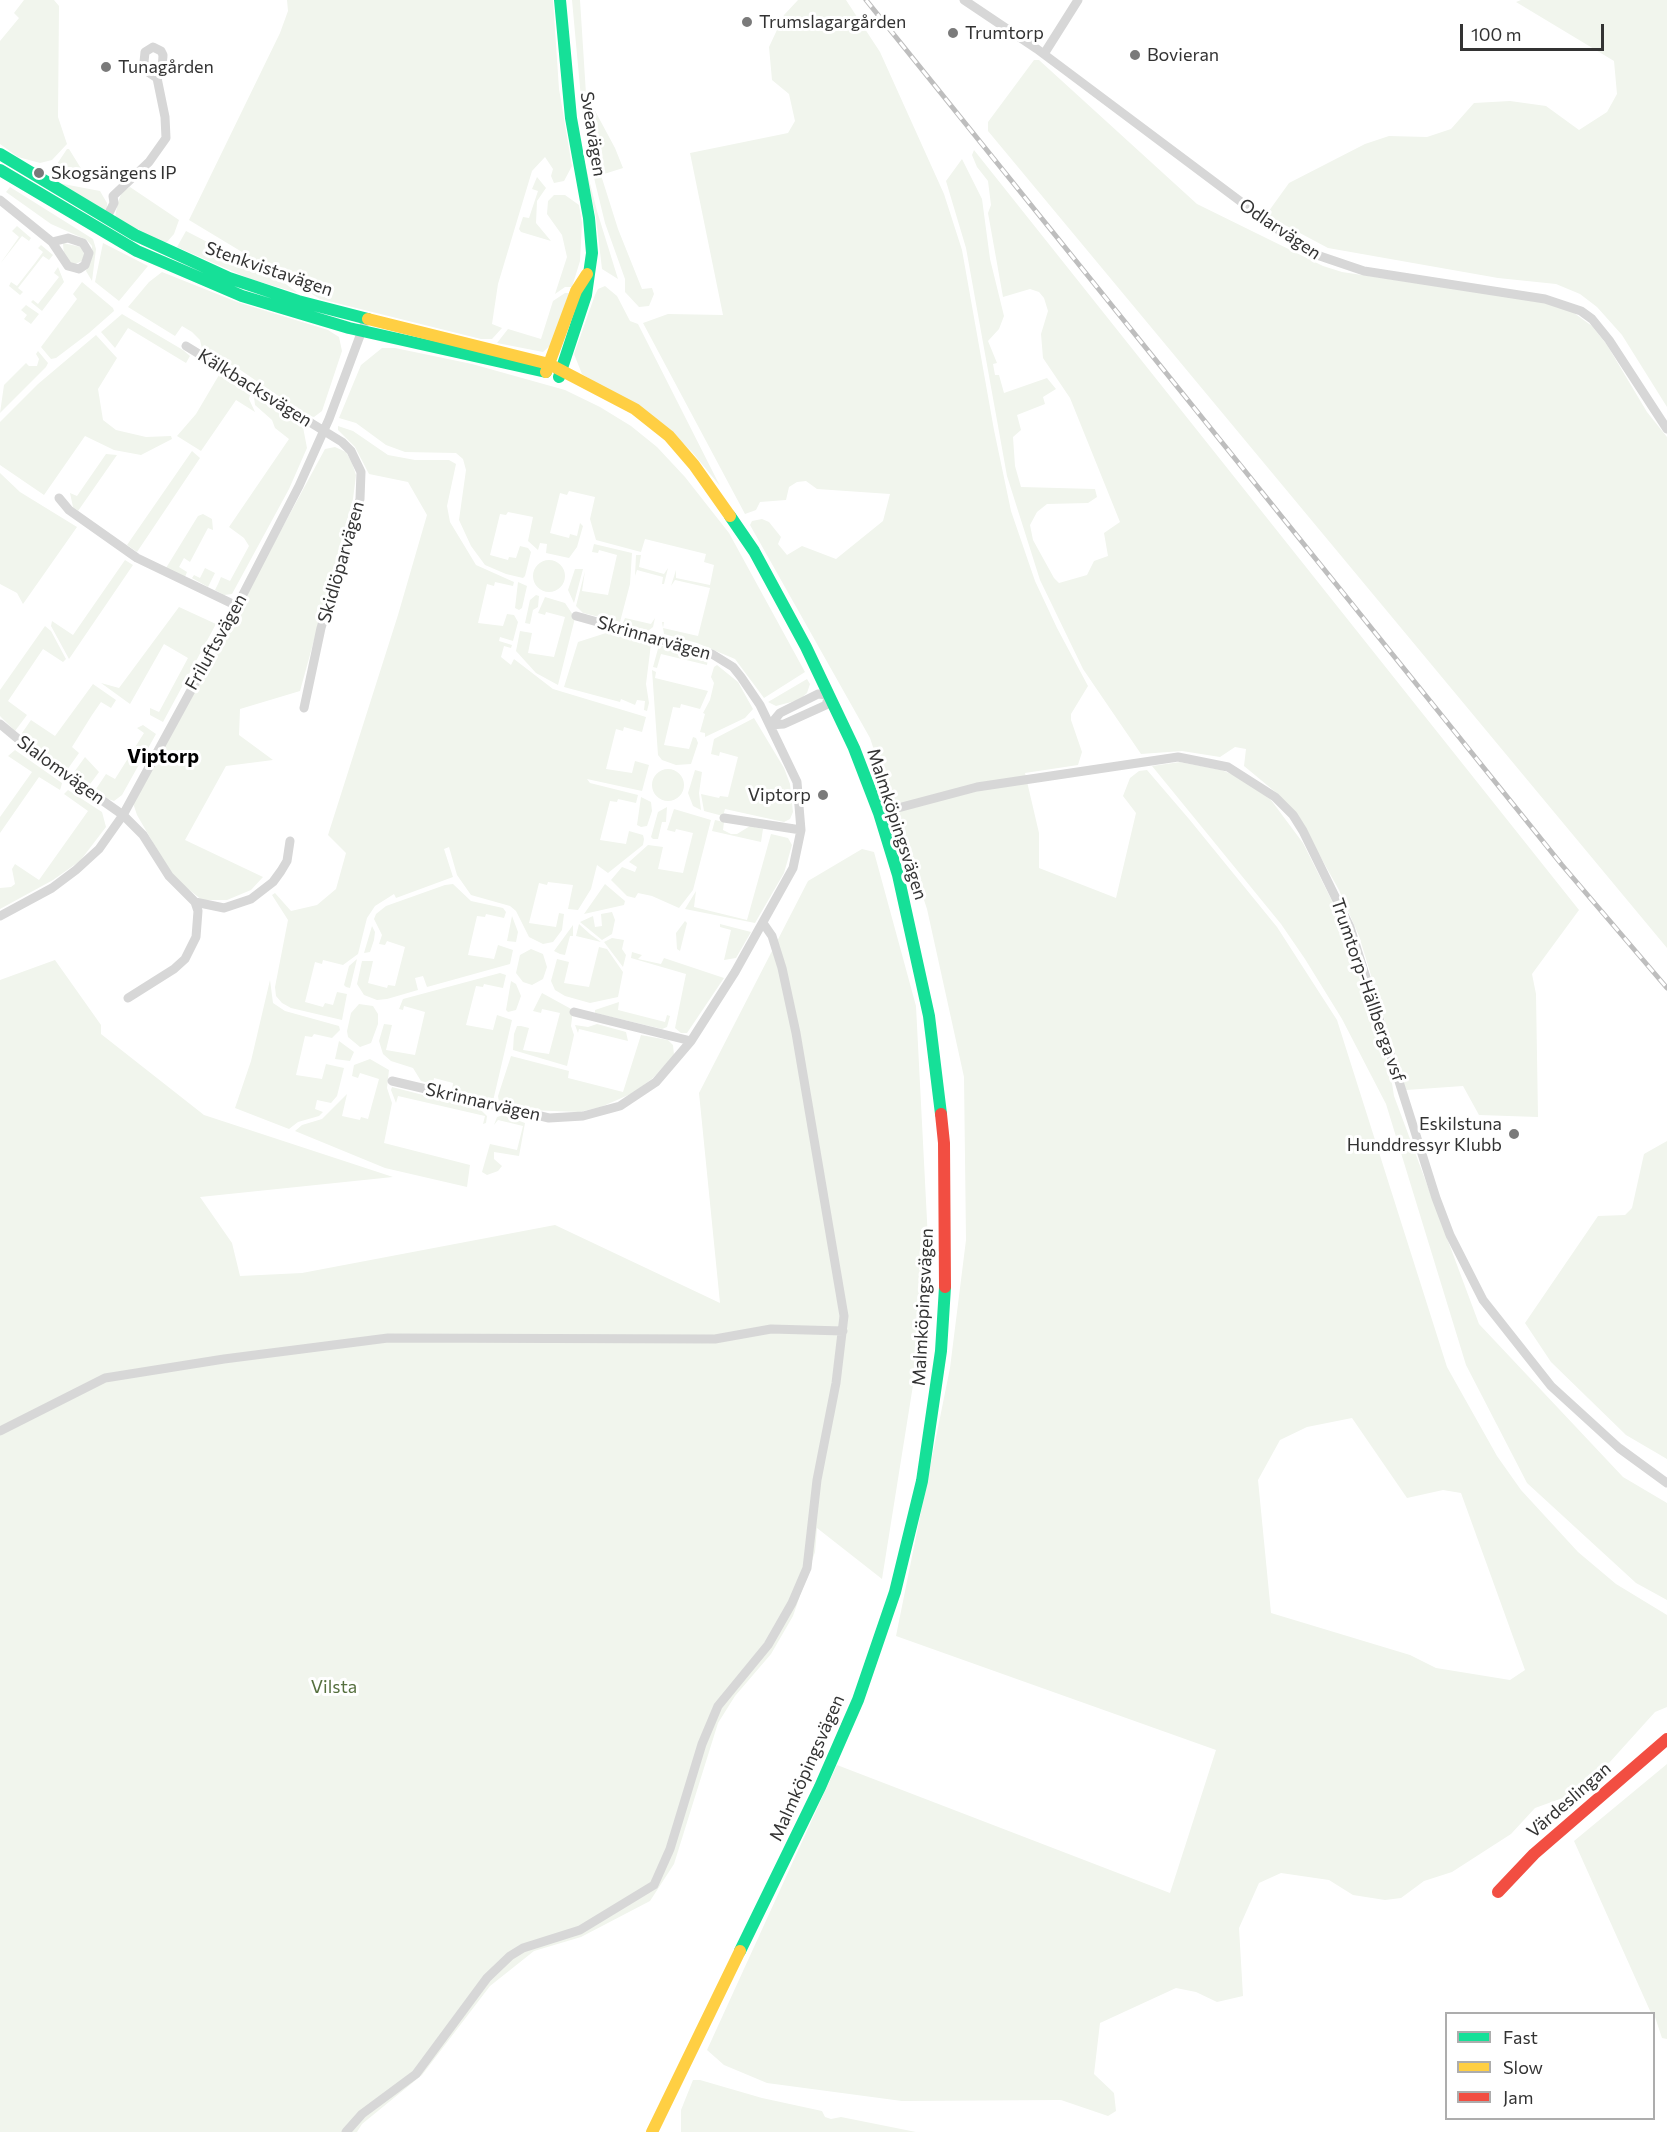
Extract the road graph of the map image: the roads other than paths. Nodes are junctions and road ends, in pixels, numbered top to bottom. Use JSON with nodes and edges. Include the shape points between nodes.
{"nodes":[{"id":1,"x":560,"y":0,"type":"edge"},
{"id":2,"x":964,"y":0,"type":"edge"},
{"id":3,"x":1078,"y":0,"type":"edge"},
{"id":4,"x":1044,"y":54,"type":"junction"},
{"id":5,"x":157,"y":78,"type":"dead end"},
{"id":6,"x":0,"y":154,"type":"edge"},
{"id":7,"x":0,"y":170,"type":"edge"},
{"id":8,"x":0,"y":200,"type":"edge"},
{"id":9,"x":103,"y":224,"type":"junction"},
{"id":10,"x":52,"y":242,"type":"dead end"},
{"id":11,"x":588,"y":273,"type":"junction"},
{"id":12,"x":366,"y":318,"type":"junction"},
{"id":13,"x":362,"y":332,"type":"junction"},
{"id":14,"x":186,"y":346,"type":"dead end"},
{"id":15,"x":547,"y":368,"type":"junction"},
{"id":16,"x":560,"y":373,"type":"junction"},
{"id":17,"x":1667,"y":429,"type":"edge"},
{"id":18,"x":324,"y":431,"type":"junction"},
{"id":19,"x":59,"y":498,"type":"dead end"},
{"id":20,"x":237,"y":606,"type":"junction"},
{"id":21,"x":576,"y":616,"type":"dead end"},
{"id":22,"x":829,"y":695,"type":"junction"},
{"id":23,"x":304,"y":708,"type":"dead end"},
{"id":24,"x":0,"y":724,"type":"edge"},
{"id":25,"x":770,"y":725,"type":"junction"},
{"id":26,"x":879,"y":813,"type":"junction"},
{"id":27,"x":123,"y":815,"type":"junction"},
{"id":28,"x":724,"y":818,"type":"dead end"},
{"id":29,"x":801,"y":830,"type":"junction"},
{"id":30,"x":290,"y":841,"type":"dead end"},
{"id":31,"x":195,"y":902,"type":"junction"},
{"id":32,"x":0,"y":916,"type":"edge"},
{"id":33,"x":763,"y":923,"type":"junction"},
{"id":34,"x":128,"y":998,"type":"dead end"},
{"id":35,"x":574,"y":1012,"type":"dead end"},
{"id":36,"x":691,"y":1041,"type":"junction"},
{"id":37,"x":392,"y":1081,"type":"dead end"},
{"id":38,"x":843,"y":1331,"type":"junction"},
{"id":39,"x":0,"y":1431,"type":"edge"},
{"id":40,"x":1667,"y":1483,"type":"edge"},
{"id":41,"x":1667,"y":1739,"type":"edge"},
{"id":42,"x":1498,"y":1892,"type":"dead end"},
{"id":43,"x":346,"y":2132,"type":"edge"},
{"id":44,"x":652,"y":2132,"type":"edge"}],
"edges":[{"from":1,"to":11,"type":"main road","name":"Sveavägen","via":[[571,118],[591,235]]},
{"from":2,"to":4,"type":"street","name":"Odlarvägen"},
{"from":3,"to":4,"type":"street"},
{"from":4,"to":17,"type":"street","name":"Odlarvägen","via":[[1315,256],[1364,271],[1557,301],[1581,311],[1609,339]]},
{"from":5,"to":9,"type":"street","via":[[166,138],[149,162],[113,196],[114,203]]},
{"from":6,"to":9,"type":"main road","name":"Stenkvistavägen"},
{"from":7,"to":9,"type":"main road","name":"Stenkvistavägen"},
{"from":8,"to":10,"type":"street"},
{"from":9,"to":12,"type":"main road","name":"Stenkvistavägen","via":[[229,278]]},
{"from":9,"to":13,"type":"main road","name":"Stenkvistavägen","via":[[168,265],[242,296]]},
{"from":11,"to":15,"type":"main road","name":"Sveavägen","via":[[576,291]]},
{"from":11,"to":16,"type":"main road","name":"Sveavägen","via":[[586,295]]},
{"from":12,"to":13,"type":"street","name":"Friluftsvägen"},
{"from":12,"to":15,"type":"main road","name":"Stenkvistavägen"},
{"from":13,"to":15,"type":"main road","name":"Stenkvistavägen"},
{"from":13,"to":18,"type":"street","name":"Friluftsvägen"},
{"from":14,"to":18,"type":"street","name":"Kälkbacksvägen"},
{"from":15,"to":16,"type":"main road","name":"Malmköpingsvägen"},
{"from":16,"to":22,"type":"main road","name":"Malmköpingsvägen","via":[[601,389],[669,436],[754,551]]},
{"from":18,"to":20,"type":"street","name":"Friluftsvägen"},
{"from":18,"to":23,"type":"street","name":"Skidlöparvägen","via":[[351,450],[362,483],[321,628]]},
{"from":19,"to":20,"type":"street","via":[[69,510],[137,558]]},
{"from":20,"to":27,"type":"street","name":"Friluftsvägen"},
{"from":21,"to":25,"type":"street","name":"Skrinnarvägen","via":[[722,659],[752,691]]},
{"from":22,"to":25,"type":"street","via":[[826,705],[784,724]]},
{"from":22,"to":26,"type":"main road","name":"Malmköpingsvägen"},
{"from":24,"to":27,"type":"street","name":"Slalomvägen"},
{"from":25,"to":29,"type":"street","name":"Skrinnarvägen","via":[[797,782]]},
{"from":26,"to":40,"type":"street","name":"Trumtorp-Hällberga vsf","via":[[977,787],[1178,757],[1236,770],[1275,796],[1298,823],[1350,927],[1436,1198],[1483,1300],[1551,1386],[1619,1448]]},
{"from":26,"to":44,"type":"main road","name":"Malmköpingsvägen","via":[[921,974],[936,1057],[944,1143],[946,1261],[941,1351],[922,1481],[895,1592],[858,1700],[796,1839]]},
{"from":27,"to":31,"type":"street","name":"Slalomvägen","via":[[143,835],[169,876]]},
{"from":27,"to":32,"type":"street","name":"Friluftsvägen","via":[[99,849],[76,870]]},
{"from":28,"to":29,"type":"street"},
{"from":29,"to":33,"type":"street","name":"Skrinnarvägen","via":[[793,868]]},
{"from":30,"to":31,"type":"street","via":[[281,871],[251,899],[224,908]]},
{"from":31,"to":34,"type":"street","via":[[196,937],[185,958]]},
{"from":33,"to":36,"type":"street","name":"Skrinnarvägen"},
{"from":33,"to":38,"type":"street","via":[[772,936],[782,968],[796,1033],[818,1175],[843,1297]]},
{"from":35,"to":36,"type":"street"},
{"from":36,"to":37,"type":"street","name":"Skrinnarvägen","via":[[674,1064],[639,1095],[620,1106],[583,1116],[533,1116]]},
{"from":38,"to":39,"type":"street","via":[[771,1329],[715,1339],[388,1338],[105,1378]]},
{"from":38,"to":43,"type":"street","via":[[817,1480],[807,1568],[768,1646],[718,1706],[702,1744],[670,1850],[654,1885],[580,1930],[510,1956],[487,1978],[416,2074],[362,2114]]},
{"from":41,"to":42,"type":"main road","name":"Värdeslingan","via":[[1534,1854]]}]}
